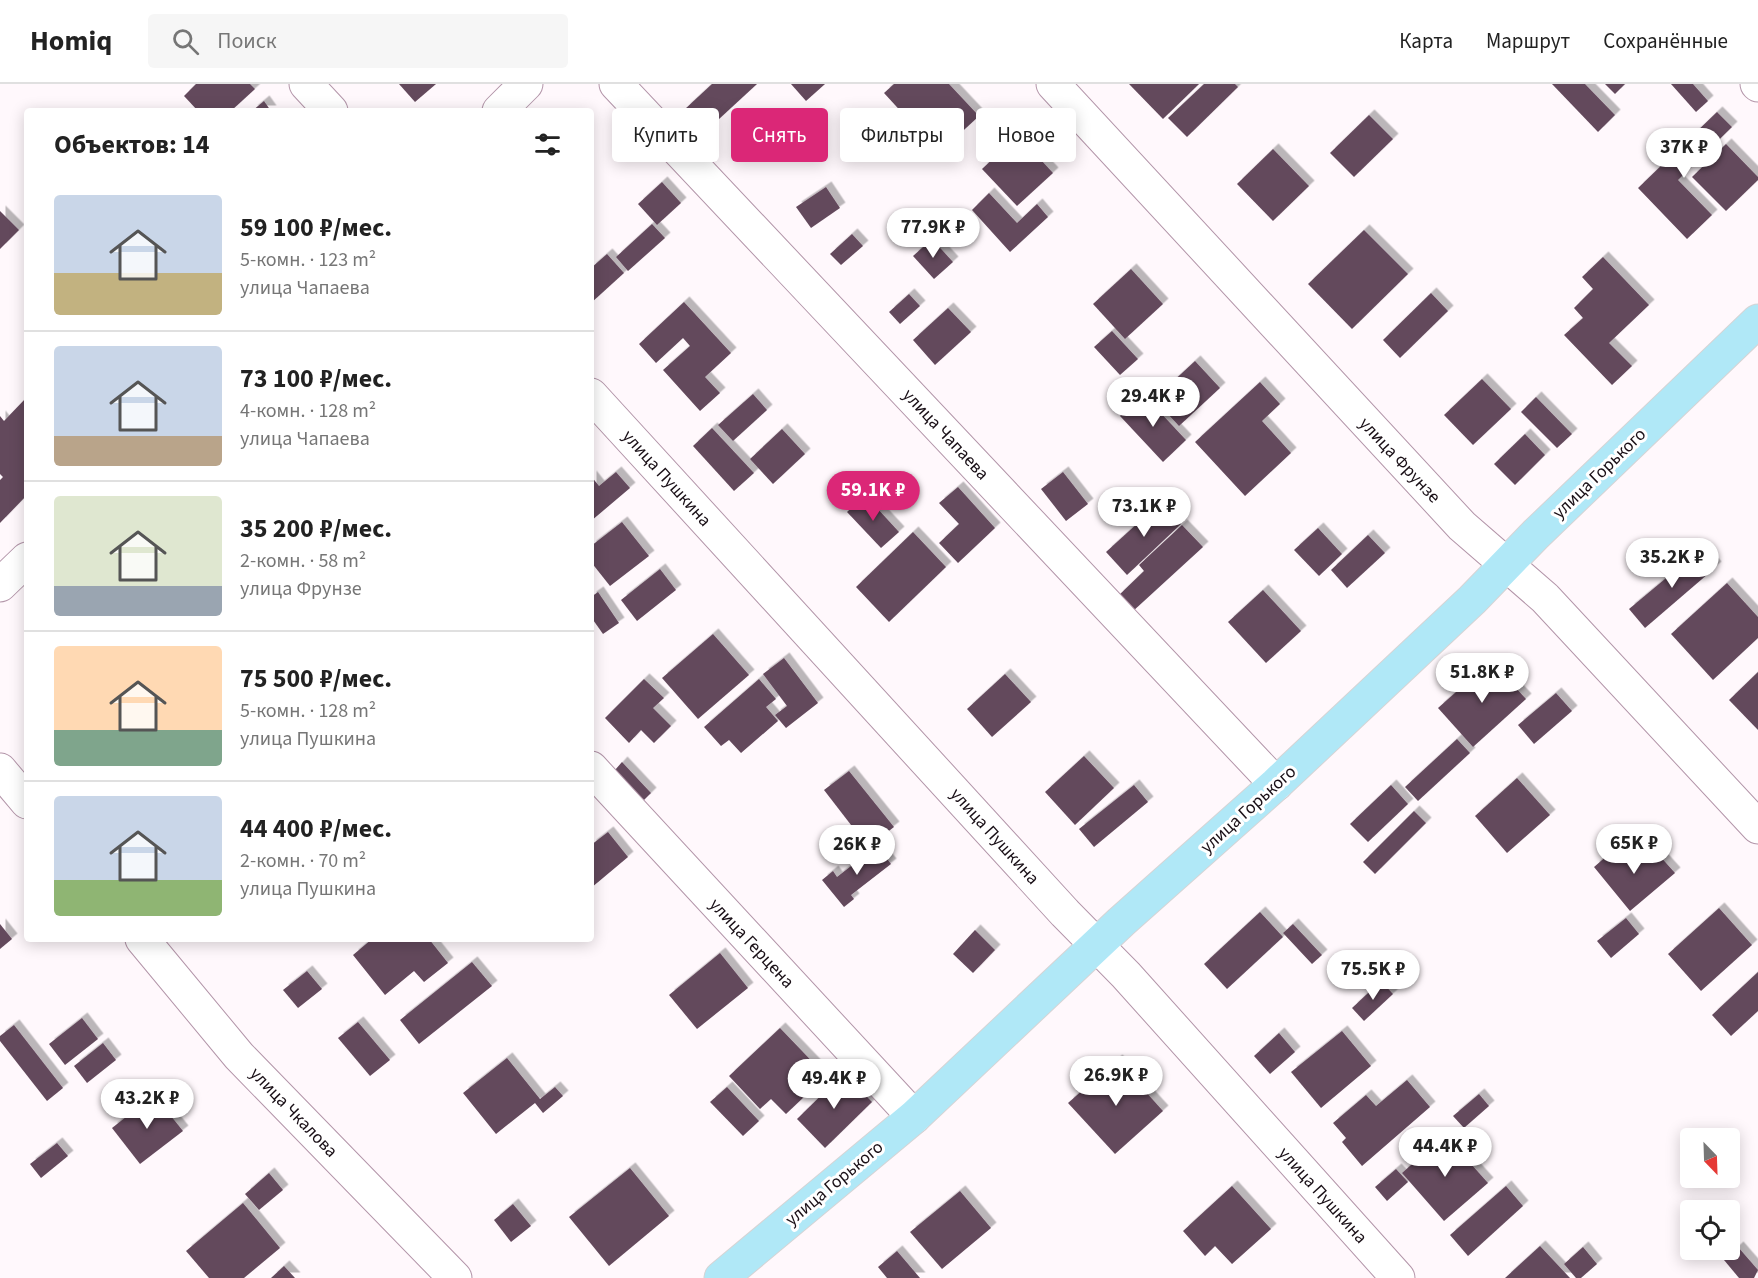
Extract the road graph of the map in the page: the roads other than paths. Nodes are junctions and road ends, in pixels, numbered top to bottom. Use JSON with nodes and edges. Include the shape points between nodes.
{"nodes":[{"id":1,"x":306,"y":84,"type":"edge"},
{"id":2,"x":526,"y":84,"type":"edge"},
{"id":3,"x":616,"y":84,"type":"edge"},
{"id":4,"x":1053,"y":84,"type":"edge"},
{"id":5,"x":328,"y":108,"type":"edge"},
{"id":6,"x":502,"y":108,"type":"edge"},
{"id":7,"x":1758,"y":321,"type":"edge"},
{"id":8,"x":594,"y":398,"type":"edge"},
{"id":9,"x":24,"y":562,"type":"edge"},
{"id":10,"x":1506,"y":565,"type":"junction"},
{"id":11,"x":0,"y":585,"type":"edge"},
{"id":12,"x":0,"y":770,"type":"edge"},
{"id":13,"x":594,"y":771,"type":"edge"},
{"id":14,"x":1276,"y":784,"type":"junction"},
{"id":15,"x":24,"y":798,"type":"edge"},
{"id":16,"x":1758,"y":827,"type":"edge"},
{"id":17,"x":145,"y":942,"type":"edge"},
{"id":18,"x":1097,"y":944,"type":"junction"},
{"id":19,"x":914,"y":1117,"type":"junction"},
{"id":20,"x":455,"y":1278,"type":"edge"},
{"id":21,"x":721,"y":1278,"type":"edge"},
{"id":22,"x":1398,"y":1278,"type":"edge"}],
"edges":[{"from":1,"to":5,"type":"street"},
{"from":2,"to":6,"type":"street"},
{"from":3,"to":14,"type":"street","name":"улица Чапаева"},
{"from":4,"to":10,"type":"street","name":"улица Фрунзе","via":[[1461,526]]},
{"from":7,"to":10,"type":"main road","name":"улица Горького"},
{"from":8,"to":18,"type":"street","name":"улица Пушкина"},
{"from":9,"to":11,"type":"street"},
{"from":10,"to":14,"type":"main road","name":"улица Горького"},
{"from":10,"to":16,"type":"street","name":"улица Фрунзе","via":[[1545,598]]},
{"from":12,"to":15,"type":"street"},
{"from":13,"to":19,"type":"street","name":"улица Герцена"},
{"from":14,"to":18,"type":"main road","name":"улица Горького"},
{"from":17,"to":20,"type":"street","name":"улица Чкалова","via":[[240,1056]]},
{"from":18,"to":19,"type":"main road","name":"улица Горького"},
{"from":18,"to":22,"type":"street","name":"улица Пушкина"},
{"from":19,"to":21,"type":"main road","name":"улица Горького"}]}
